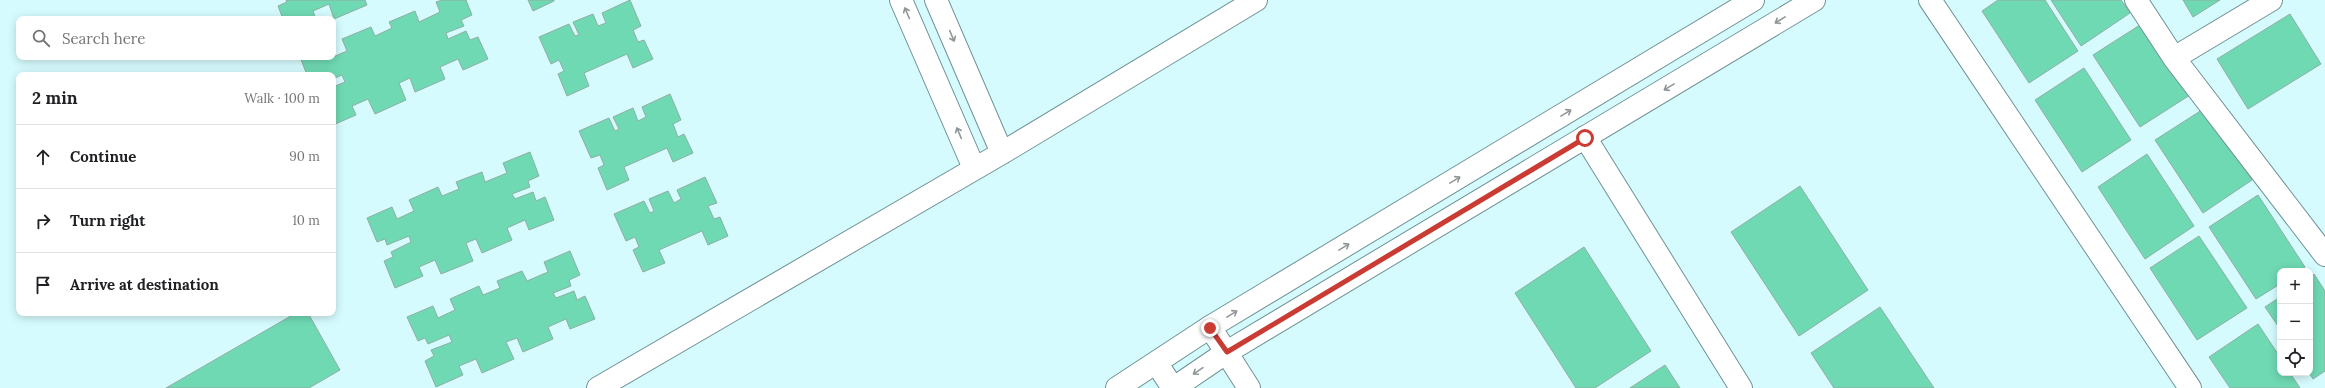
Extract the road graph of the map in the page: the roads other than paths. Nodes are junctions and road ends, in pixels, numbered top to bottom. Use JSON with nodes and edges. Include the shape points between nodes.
{"nodes":[{"id":1,"x":901,"y":0,"type":"edge"},
{"id":2,"x":936,"y":0,"type":"edge"},
{"id":3,"x":1256,"y":0,"type":"edge"},
{"id":4,"x":1753,"y":0,"type":"edge"},
{"id":5,"x":1814,"y":0,"type":"edge"},
{"id":6,"x":1930,"y":0,"type":"edge"},
{"id":7,"x":2136,"y":0,"type":"edge"},
{"id":8,"x":2271,"y":0,"type":"edge"},
{"id":9,"x":2174,"y":58,"type":"junction"},
{"id":10,"x":1585,"y":138,"type":"junction"},
{"id":11,"x":1002,"y":153,"type":"junction"},
{"id":12,"x":974,"y":168,"type":"junction"},
{"id":13,"x":2325,"y":255,"type":"edge"},
{"id":14,"x":1210,"y":328,"type":"junction"},
{"id":15,"x":1227,"y":352,"type":"junction"},
{"id":16,"x":1157,"y":364,"type":"junction"},
{"id":17,"x":598,"y":388,"type":"edge"},
{"id":18,"x":1117,"y":388,"type":"edge"},
{"id":19,"x":1173,"y":388,"type":"edge"},
{"id":20,"x":1249,"y":388,"type":"edge"},
{"id":21,"x":1740,"y":388,"type":"edge"},
{"id":22,"x":2190,"y":388,"type":"edge"}],
"edges":[{"from":12,"to":1,"type":"street","one_way":true},
{"from":2,"to":11,"type":"street","one_way":true},
{"from":3,"to":11,"type":"street"},
{"from":14,"to":4,"type":"street","one_way":true},
{"from":5,"to":10,"type":"street","one_way":true},
{"from":6,"to":22,"type":"street"},
{"from":7,"to":9,"type":"street"},
{"from":8,"to":9,"type":"street"},
{"from":9,"to":13,"type":"street"},
{"from":10,"to":15,"type":"street"},
{"from":10,"to":21,"type":"street"},
{"from":11,"to":12,"type":"street"},
{"from":12,"to":17,"type":"street"},
{"from":14,"to":15,"type":"street"},
{"from":14,"to":16,"type":"street"},
{"from":15,"to":19,"type":"street","one_way":true},
{"from":15,"to":20,"type":"street"},
{"from":16,"to":18,"type":"street"},
{"from":16,"to":19,"type":"street"}]}
